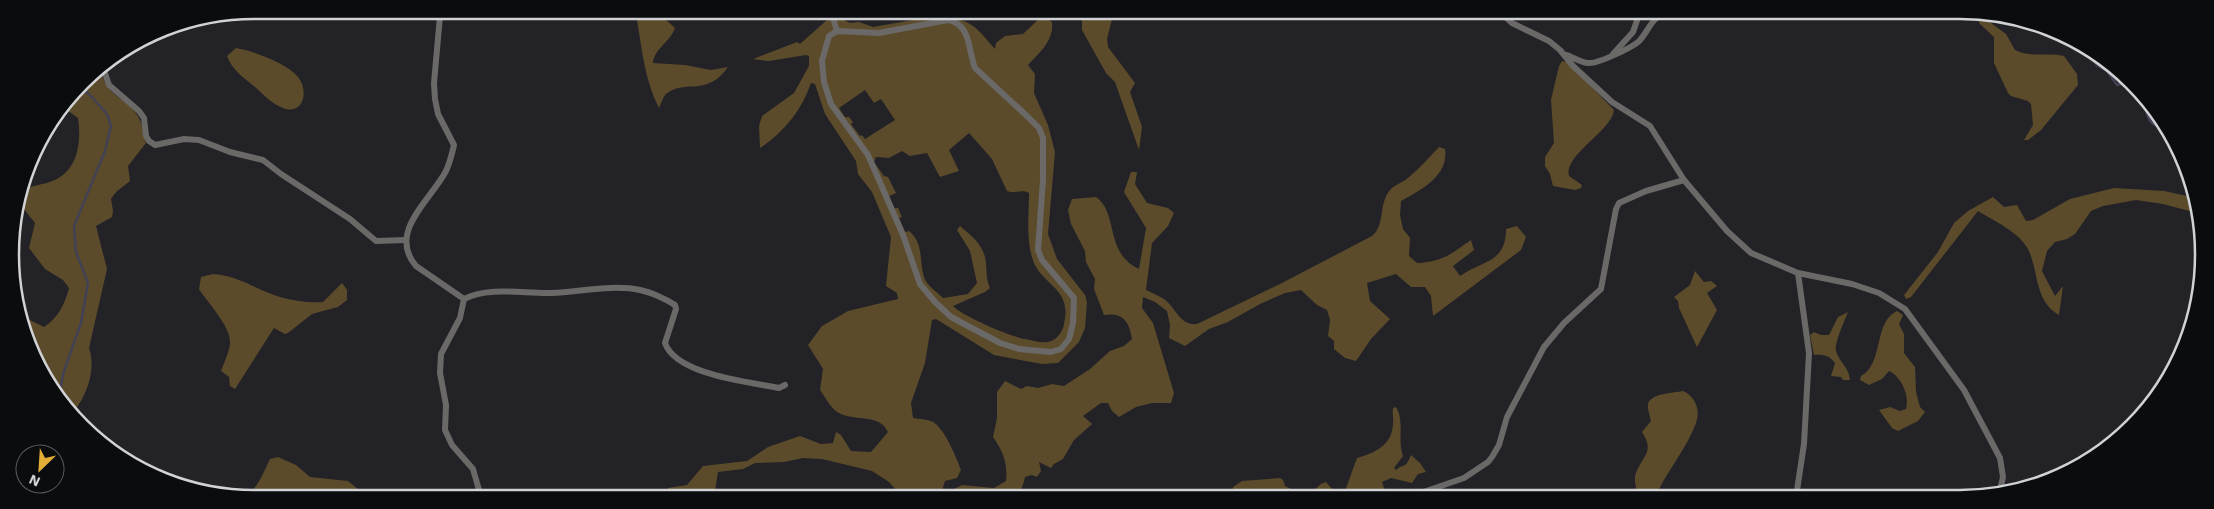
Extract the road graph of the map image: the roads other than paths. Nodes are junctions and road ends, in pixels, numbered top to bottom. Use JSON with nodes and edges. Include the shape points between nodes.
{"nodes":[{"id":1,"x":440,"y":19,"type":"edge"},
{"id":2,"x":833,"y":19,"type":"edge"},
{"id":3,"x":1508,"y":19,"type":"edge"},
{"id":4,"x":1638,"y":19,"type":"edge"},
{"id":5,"x":1654,"y":19,"type":"edge"},
{"id":6,"x":837,"y":31,"type":"junction"},
{"id":7,"x":1612,"y":54,"type":"junction"},
{"id":8,"x":1566,"y":55,"type":"junction"},
{"id":9,"x":105,"y":72,"type":"edge"},
{"id":10,"x":1684,"y":180,"type":"junction"},
{"id":11,"x":405,"y":240,"type":"junction"},
{"id":12,"x":1798,"y":273,"type":"junction"},
{"id":13,"x":464,"y":299,"type":"junction"},
{"id":14,"x":785,"y":385,"type":"dead end"},
{"id":15,"x":2001,"y":487,"type":"edge"},
{"id":16,"x":478,"y":490,"type":"edge"},
{"id":17,"x":1429,"y":490,"type":"edge"},
{"id":18,"x":1797,"y":490,"type":"edge"}],
"edges":[{"from":1,"to":11,"type":"street","via":[[435,91],[438,114],[454,144],[445,172],[411,222]]},
{"from":2,"to":6,"type":"street"},
{"from":3,"to":8,"type":"street","via":[[1549,41]]},
{"from":4,"to":7,"type":"street","via":[[1633,32]]},
{"from":5,"to":7,"type":"street","via":[[1634,45]]},
{"from":6,"to":6,"type":"street","via":[[828,36],[822,61],[830,104],[868,155],[903,235],[920,284],[951,316],[1000,343],[1020,349],[1052,352],[1061,349],[1069,339],[1075,306],[1074,298],[1042,260],[1038,250],[1043,180],[1043,138],[1039,128],[975,68],[966,32],[957,21],[879,33]]},
{"from":7,"to":8,"type":"street","via":[[1588,63]]},
{"from":8,"to":10,"type":"street","via":[[1573,66],[1612,102],[1650,126]]},
{"from":9,"to":11,"type":"street","via":[[109,85],[144,118],[149,142],[155,145],[184,139],[199,140],[263,160],[376,240]]},
{"from":10,"to":12,"type":"street","via":[[1741,245],[1767,261]]},
{"from":10,"to":17,"type":"street","via":[[1619,203],[1601,289],[1564,323],[1544,348],[1507,417],[1499,445],[1488,462],[1458,480]]},
{"from":11,"to":13,"type":"street","via":[[410,259],[416,266]]},
{"from":12,"to":15,"type":"street","via":[[1852,284],[1906,309],[1964,390],[2000,458],[2003,477]]},
{"from":12,"to":18,"type":"street","via":[[1809,352],[1804,444]]},
{"from":13,"to":14,"type":"street","via":[[500,292],[640,290],[675,305],[665,343],[671,353],[686,364],[722,377],[778,388]]},
{"from":13,"to":16,"type":"street","via":[[460,318],[441,354],[440,373],[446,406],[445,430],[452,445],[473,469]]}]}
